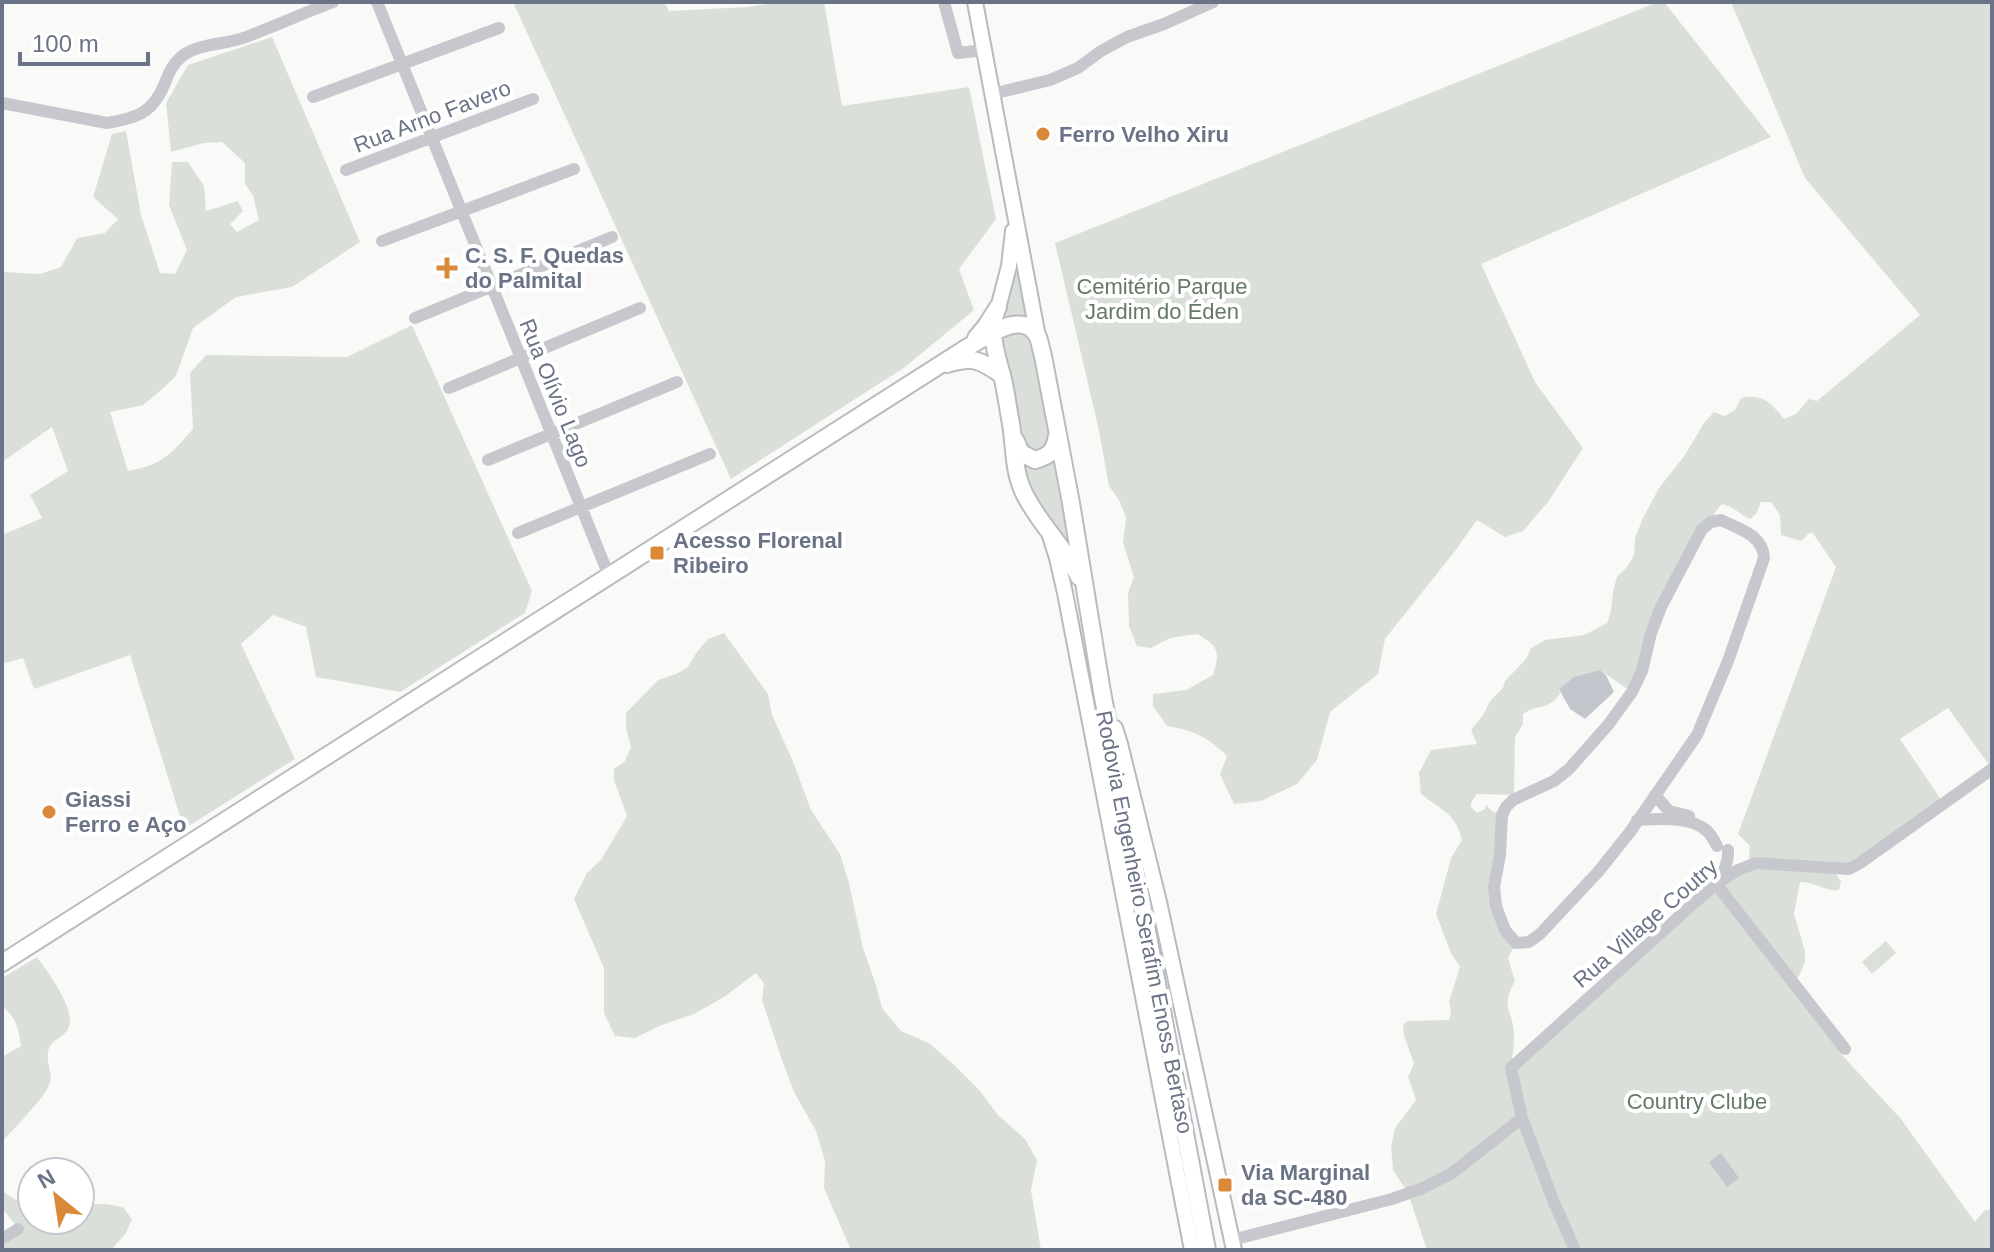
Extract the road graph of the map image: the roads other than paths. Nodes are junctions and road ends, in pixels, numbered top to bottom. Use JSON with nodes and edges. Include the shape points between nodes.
{"nodes":[{"id":1,"x":333,"y":2,"type":"edge"},
{"id":2,"x":377,"y":2,"type":"edge"},
{"id":3,"x":944,"y":2,"type":"edge"},
{"id":4,"x":975,"y":2,"type":"edge"},
{"id":5,"x":1213,"y":2,"type":"edge"},
{"id":6,"x":499,"y":28,"type":"dead end"},
{"id":7,"x":984,"y":50,"type":"junction"},
{"id":8,"x":401,"y":63,"type":"junction"},
{"id":9,"x":992,"y":94,"type":"junction"},
{"id":10,"x":313,"y":97,"type":"dead end"},
{"id":11,"x":533,"y":99,"type":"dead end"},
{"id":12,"x":2,"y":103,"type":"edge"},
{"id":13,"x":432,"y":138,"type":"junction"},
{"id":14,"x":574,"y":169,"type":"dead end"},
{"id":15,"x":346,"y":170,"type":"dead end"},
{"id":16,"x":1015,"y":210,"type":"junction"},
{"id":17,"x":461,"y":211,"type":"junction"},
{"id":18,"x":612,"y":237,"type":"dead end"},
{"id":19,"x":382,"y":241,"type":"dead end"},
{"id":20,"x":492,"y":286,"type":"junction"},
{"id":21,"x":998,"y":307,"type":"junction"},
{"id":22,"x":640,"y":308,"type":"dead end"},
{"id":23,"x":415,"y":318,"type":"dead end"},
{"id":24,"x":993,"y":333,"type":"junction"},
{"id":25,"x":1038,"y":337,"type":"junction"},
{"id":26,"x":968,"y":347,"type":"junction"},
{"id":27,"x":521,"y":358,"type":"junction"},
{"id":28,"x":938,"y":367,"type":"junction"},
{"id":29,"x":1002,"y":375,"type":"junction"},
{"id":30,"x":677,"y":382,"type":"dead end"},
{"id":31,"x":449,"y":388,"type":"dead end"},
{"id":32,"x":1012,"y":431,"type":"junction"},
{"id":33,"x":552,"y":434,"type":"junction"},
{"id":34,"x":1057,"y":435,"type":"junction"},
{"id":35,"x":710,"y":454,"type":"dead end"},
{"id":36,"x":488,"y":460,"type":"dead end"},
{"id":37,"x":581,"y":508,"type":"junction"},
{"id":38,"x":1046,"y":529,"type":"junction"},
{"id":39,"x":518,"y":533,"type":"dead end"},
{"id":40,"x":609,"y":576,"type":"junction"},
{"id":41,"x":1087,"y":593,"type":"junction"},
{"id":42,"x":1102,"y":692,"type":"junction"},
{"id":43,"x":1992,"y":769,"type":"edge"},
{"id":44,"x":1655,"y":795,"type":"junction"},
{"id":45,"x":1637,"y":820,"type":"junction"},
{"id":46,"x":1722,"y":847,"type":"junction"},
{"id":47,"x":1716,"y":884,"type":"junction"},
{"id":48,"x":2,"y":963,"type":"edge"},
{"id":49,"x":1845,"y":1049,"type":"dead end"},
{"id":50,"x":1522,"y":1118,"type":"junction"},
{"id":51,"x":1233,"y":1245,"type":"edge"},
{"id":52,"x":1192,"y":1250,"type":"edge"},
{"id":53,"x":1207,"y":1250,"type":"edge"},
{"id":54,"x":1575,"y":1250,"type":"edge"}],
"edges":[{"from":1,"to":12,"type":"street","via":[[242,38],[190,51],[172,66],[153,106],[123,120],[107,123]]},
{"from":2,"to":8,"type":"street","name":"Rua Olívio Lago"},
{"from":3,"to":7,"type":"street","via":[[958,53]]},
{"from":4,"to":7,"type":"main road","name":"Rodovia Engenheiro Serafim Enoss Bertaso"},
{"from":5,"to":9,"type":"street","via":[[1127,37],[1050,80]]},
{"from":6,"to":8,"type":"street"},
{"from":7,"to":9,"type":"main road","name":"Rodovia Engenheiro Serafim Enoss Bertaso"},
{"from":8,"to":10,"type":"street"},
{"from":8,"to":13,"type":"street","name":"Rua Olívio Lago"},
{"from":9,"to":16,"type":"main road","name":"Rodovia Engenheiro Serafim Enoss Bertaso"},
{"from":11,"to":13,"type":"street","name":"Rua Arno Favero"},
{"from":13,"to":15,"type":"street","name":"Rua Arno Favero"},
{"from":13,"to":17,"type":"street","name":"Rua Olívio Lago"},
{"from":14,"to":17,"type":"street"},
{"from":16,"to":21,"type":"main road","name":"Rodovia Engenheiro Serafim Enoss Bertaso"},
{"from":16,"to":25,"type":"main road","name":"Rodovia Engenheiro Serafim Enoss Bertaso"},
{"from":17,"to":19,"type":"street"},
{"from":17,"to":20,"type":"street","name":"Rua Olívio Lago"},
{"from":18,"to":20,"type":"street"},
{"from":20,"to":23,"type":"street"},
{"from":20,"to":27,"type":"street","name":"Rua Olívio Lago"},
{"from":21,"to":24,"type":"main road","name":"Rodovia Engenheiro Serafim Enoss Bertaso"},
{"from":21,"to":26,"type":"highway"},
{"from":22,"to":27,"type":"street"},
{"from":24,"to":25,"type":"highway","via":[[1020,323]]},
{"from":24,"to":26,"type":"highway"},
{"from":24,"to":29,"type":"highway","name":"Rodovia Engenheiro Serafim Enoss Bertaso"},
{"from":25,"to":34,"type":"highway","name":"Rodovia Engenheiro Serafim Enoss Bertaso"},
{"from":26,"to":28,"type":"highway"},
{"from":27,"to":31,"type":"street"},
{"from":27,"to":33,"type":"street","name":"Rua Olívio Lago"},
{"from":28,"to":29,"type":"highway","via":[[976,360]]},
{"from":28,"to":40,"type":"highway"},
{"from":29,"to":32,"type":"highway","name":"Rodovia Engenheiro Serafim Enoss Bertaso"},
{"from":30,"to":33,"type":"street"},
{"from":32,"to":34,"type":"highway","via":[[1021,453],[1035,460],[1051,454]]},
{"from":32,"to":38,"type":"highway","name":"Rodovia Engenheiro Serafim Enoss Bertaso","via":[[1019,481]]},
{"from":33,"to":36,"type":"street"},
{"from":33,"to":37,"type":"street","name":"Rua Olívio Lago"},
{"from":34,"to":41,"type":"highway","name":"Rodovia Engenheiro Serafim Enoss Bertaso"},
{"from":35,"to":37,"type":"street"},
{"from":37,"to":39,"type":"street"},
{"from":37,"to":40,"type":"street","name":"Rua Olívio Lago"},
{"from":38,"to":41,"type":"highway","name":"Rodovia Engenheiro Serafim Enoss Bertaso"},
{"from":38,"to":52,"type":"main road","via":[[1065,593]]},
{"from":40,"to":48,"type":"highway"},
{"from":41,"to":42,"type":"highway","name":"Rodovia Engenheiro Serafim Enoss Bertaso"},
{"from":42,"to":51,"type":"main road","via":[[1159,902]]},
{"from":42,"to":53,"type":"highway","name":"Rodovia Engenheiro Serafim Enoss Bertaso"},
{"from":43,"to":47,"type":"street","name":"Rua Village Coutry","via":[[1849,869],[1756,863]]},
{"from":44,"to":45,"type":"street"},
{"from":44,"to":45,"type":"street","via":[[1697,735],[1764,558],[1760,542],[1721,520],[1702,529],[1661,607],[1632,692],[1608,725],[1569,769],[1506,807],[1494,887],[1509,937],[1521,944],[1540,934]]},
{"from":44,"to":46,"type":"street","via":[[1669,811],[1710,824]]},
{"from":45,"to":46,"type":"street","via":[[1698,825]]},
{"from":46,"to":47,"type":"street","via":[[1729,857]]},
{"from":47,"to":49,"type":"street"},
{"from":47,"to":50,"type":"street","name":"Rua Village Coutry","via":[[1511,1068]]},
{"from":50,"to":51,"type":"street","via":[[1452,1173],[1423,1188]]},
{"from":50,"to":54,"type":"street"}]}
